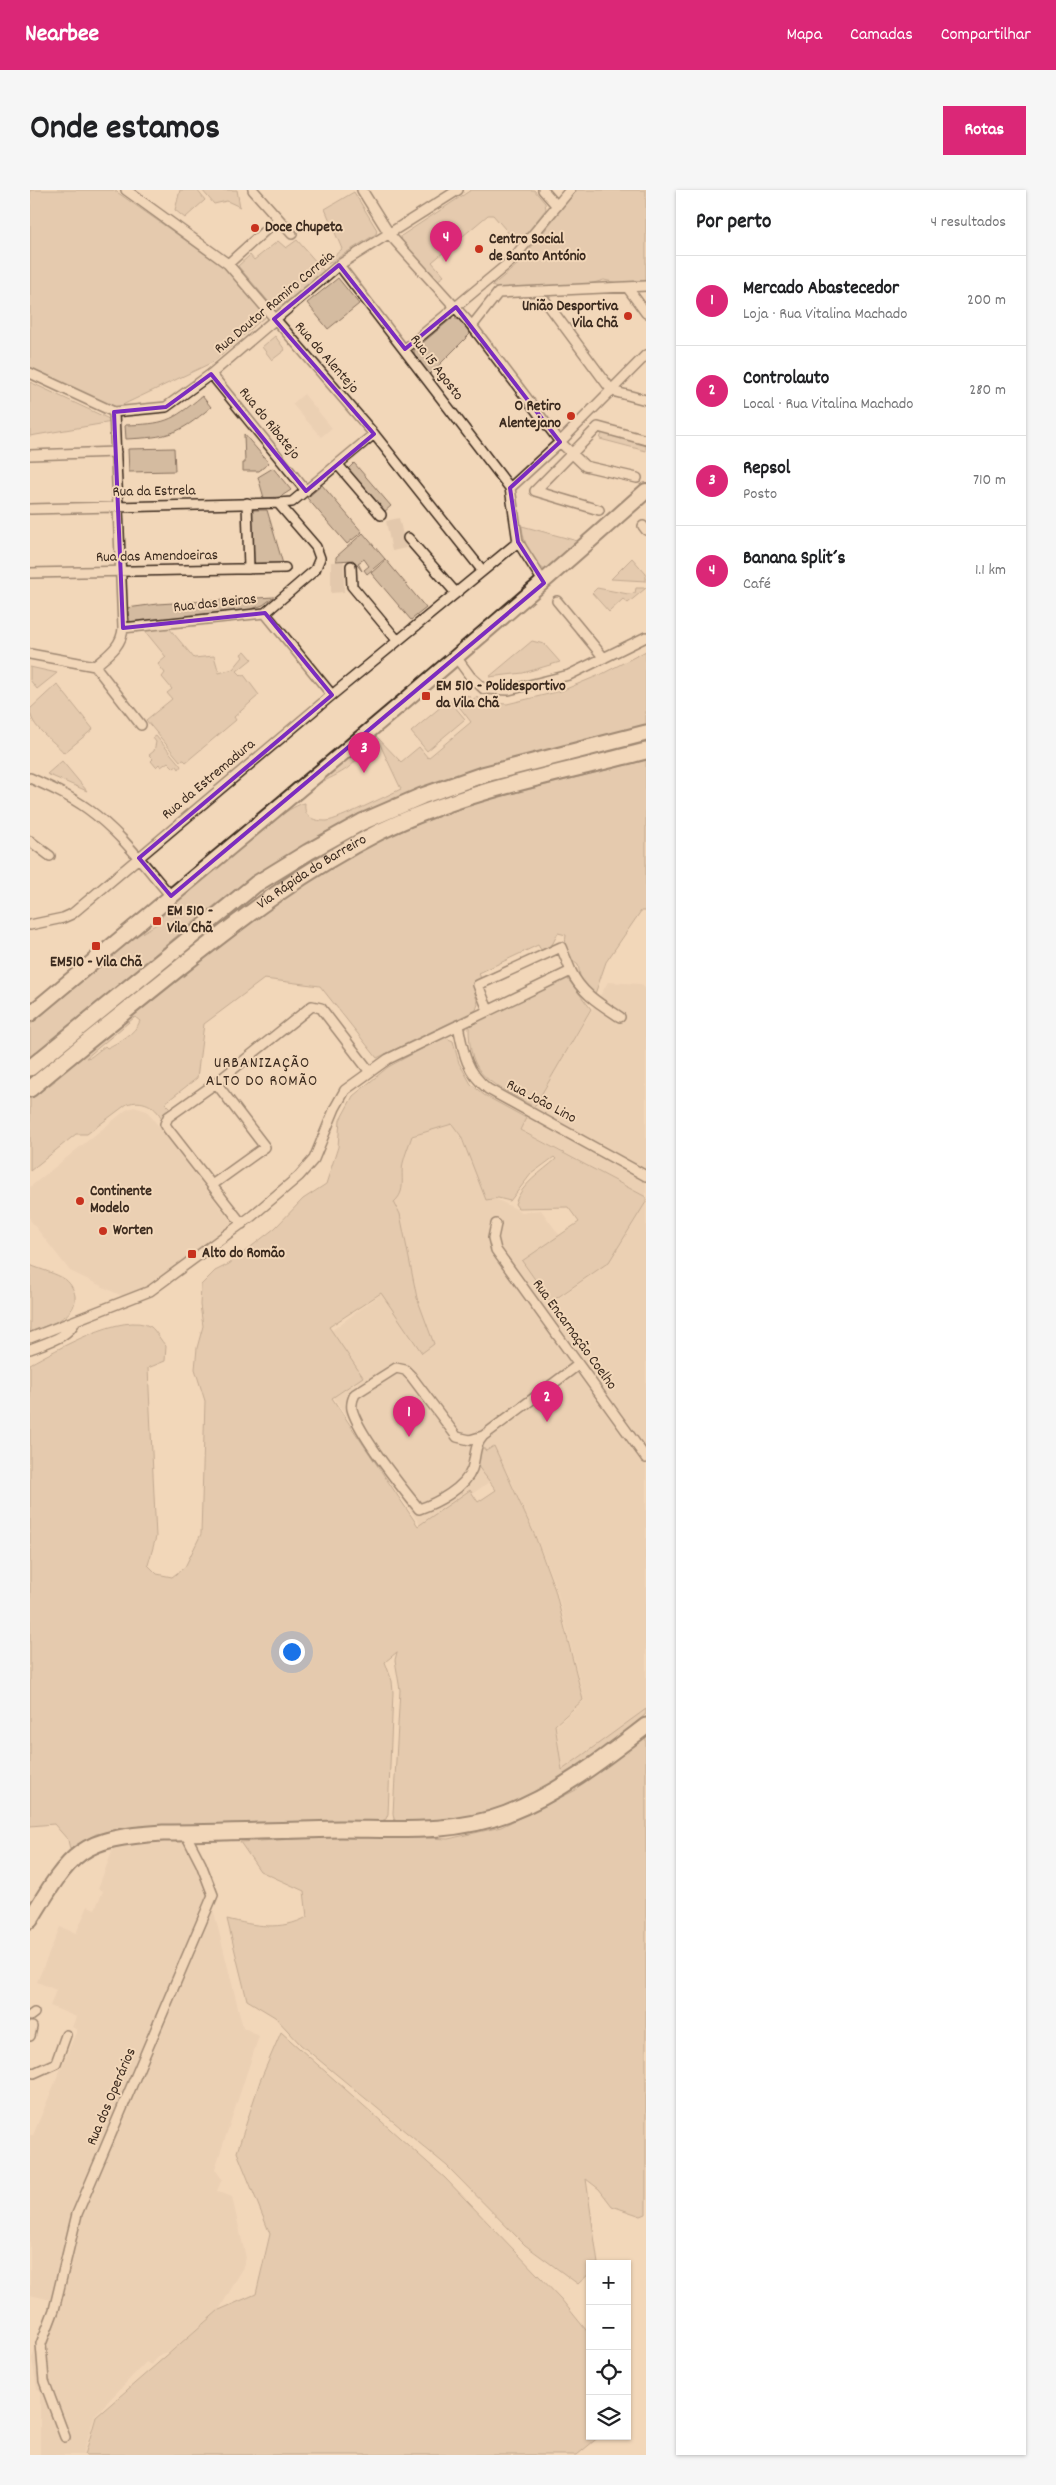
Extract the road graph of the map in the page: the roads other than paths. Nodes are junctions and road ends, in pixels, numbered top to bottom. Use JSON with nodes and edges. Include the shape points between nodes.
{"nodes":[{"id":1,"x":126,"y":190,"type":"edge"},
{"id":2,"x":253,"y":190,"type":"edge"},
{"id":3,"x":362,"y":190,"type":"edge"},
{"id":4,"x":458,"y":190,"type":"edge"},
{"id":5,"x":543,"y":190,"type":"edge"},
{"id":6,"x":570,"y":190,"type":"edge"},
{"id":7,"x":557,"y":206,"type":"junction"},
{"id":8,"x":278,"y":219,"type":"junction"},
{"id":9,"x":292,"y":234,"type":"dead end"},
{"id":10,"x":390,"y":235,"type":"junction"},
{"id":11,"x":228,"y":264,"type":"junction"},
{"id":12,"x":339,"y":266,"type":"junction"},
{"id":13,"x":646,"y":286,"type":"edge"},
{"id":14,"x":627,"y":287,"type":"junction"},
{"id":15,"x":538,"y":291,"type":"junction"},
{"id":16,"x":456,"y":307,"type":"junction"},
{"id":17,"x":646,"y":313,"type":"edge"},
{"id":18,"x":274,"y":319,"type":"junction"},
{"id":19,"x":472,"y":326,"type":"junction"},
{"id":20,"x":405,"y":349,"type":"junction"},
{"id":21,"x":646,"y":356,"type":"edge"},
{"id":22,"x":30,"y":373,"type":"edge"},
{"id":23,"x":211,"y":374,"type":"junction"},
{"id":24,"x":612,"y":391,"type":"junction"},
{"id":25,"x":646,"y":400,"type":"edge"},
{"id":26,"x":114,"y":412,"type":"junction"},
{"id":27,"x":374,"y":434,"type":"junction"},
{"id":28,"x":646,"y":440,"type":"edge"},
{"id":29,"x":560,"y":442,"type":"junction"},
{"id":30,"x":116,"y":452,"type":"junction"},
{"id":31,"x":571,"y":453,"type":"junction"},
{"id":32,"x":30,"y":455,"type":"edge"},
{"id":33,"x":338,"y":464,"type":"junction"},
{"id":34,"x":637,"y":478,"type":"dead end"},
{"id":35,"x":510,"y":488,"type":"junction"},
{"id":36,"x":306,"y":491,"type":"junction"},
{"id":37,"x":646,"y":491,"type":"edge"},
{"id":38,"x":278,"y":503,"type":"junction"},
{"id":39,"x":247,"y":504,"type":"junction"},
{"id":40,"x":118,"y":507,"type":"junction"},
{"id":41,"x":30,"y":509,"type":"edge"},
{"id":42,"x":599,"y":510,"type":"dead end"},
{"id":43,"x":381,"y":515,"type":"dead end"},
{"id":44,"x":408,"y":538,"type":"dead end"},
{"id":45,"x":518,"y":542,"type":"junction"},
{"id":46,"x":352,"y":566,"type":"dead end"},
{"id":47,"x":286,"y":568,"type":"dead end"},
{"id":48,"x":249,"y":569,"type":"junction"},
{"id":49,"x":482,"y":570,"type":"junction"},
{"id":50,"x":120,"y":571,"type":"junction"},
{"id":51,"x":30,"y":573,"type":"edge"},
{"id":52,"x":544,"y":583,"type":"junction"},
{"id":53,"x":455,"y":592,"type":"junction"},
{"id":54,"x":557,"y":601,"type":"dead end"},
{"id":55,"x":265,"y":613,"type":"junction"},
{"id":56,"x":123,"y":628,"type":"junction"},
{"id":57,"x":646,"y":637,"type":"edge"},
{"id":58,"x":398,"y":640,"type":"junction"},
{"id":59,"x":30,"y":654,"type":"edge"},
{"id":60,"x":456,"y":657,"type":"junction"},
{"id":61,"x":604,"y":658,"type":"junction"},
{"id":62,"x":94,"y":666,"type":"junction"},
{"id":63,"x":332,"y":695,"type":"junction"},
{"id":64,"x":141,"y":725,"type":"dead end"},
{"id":65,"x":646,"y":733,"type":"edge"},
{"id":66,"x":646,"y":751,"type":"edge"},
{"id":67,"x":30,"y":778,"type":"edge"},
{"id":68,"x":30,"y":841,"type":"edge"},
{"id":69,"x":50,"y":856,"type":"dead end"},
{"id":70,"x":139,"y":858,"type":"junction"},
{"id":71,"x":171,"y":896,"type":"junction"},
{"id":72,"x":30,"y":925,"type":"edge"},
{"id":73,"x":571,"y":971,"type":"junction"},
{"id":74,"x":488,"y":1010,"type":"junction"},
{"id":75,"x":30,"y":1014,"type":"edge"},
{"id":76,"x":620,"y":1017,"type":"dead end"},
{"id":77,"x":458,"y":1024,"type":"junction"},
{"id":78,"x":30,"y":1068,"type":"edge"},
{"id":79,"x":370,"y":1072,"type":"junction"},
{"id":80,"x":216,"y":1084,"type":"junction"},
{"id":81,"x":30,"y":1089,"type":"edge"},
{"id":82,"x":646,"y":1176,"type":"edge"},
{"id":83,"x":212,"y":1185,"type":"junction"},
{"id":84,"x":242,"y":1224,"type":"junction"},
{"id":85,"x":496,"y":1224,"type":"dead end"},
{"id":86,"x":76,"y":1320,"type":"junction"},
{"id":87,"x":30,"y":1338,"type":"edge"},
{"id":88,"x":30,"y":1349,"type":"edge"},
{"id":89,"x":578,"y":1365,"type":"junction"},
{"id":90,"x":483,"y":1436,"type":"junction"},
{"id":91,"x":646,"y":1458,"type":"edge"},
{"id":92,"x":646,"y":1726,"type":"edge"},
{"id":93,"x":184,"y":1833,"type":"junction"},
{"id":94,"x":30,"y":1920,"type":"edge"},
{"id":95,"x":30,"y":2027,"type":"edge"},
{"id":96,"x":66,"y":2035,"type":"dead end"},
{"id":97,"x":30,"y":2036,"type":"edge"},
{"id":98,"x":30,"y":2072,"type":"edge"},
{"id":99,"x":65,"y":2437,"type":"dead end"}],
"edges":[{"from":1,"to":11,"type":"street","name":"Rua do Alentejo"},
{"from":2,"to":8,"type":"street"},
{"from":3,"to":10,"type":"street"},
{"from":4,"to":10,"type":"street","name":"Rua Doutor Ramiro Correia"},
{"from":5,"to":7,"type":"street"},
{"from":6,"to":7,"type":"street"},
{"from":7,"to":16,"type":"street","via":[[511,261]]},
{"from":8,"to":9,"type":"street"},
{"from":8,"to":11,"type":"street"},
{"from":10,"to":12,"type":"street","name":"Rua Doutor Ramiro Correia"},
{"from":10,"to":16,"type":"street"},
{"from":11,"to":18,"type":"street","name":"Rua do Alentejo"},
{"from":12,"to":18,"type":"street","name":"Rua Doutor Ramiro Correia"},
{"from":12,"to":20,"type":"street","name":"Rua 15 Agosto"},
{"from":13,"to":14,"type":"street"},
{"from":14,"to":15,"type":"street"},
{"from":14,"to":17,"type":"street"},
{"from":15,"to":19,"type":"street","via":[[498,293]]},
{"from":15,"to":24,"type":"street"},
{"from":16,"to":19,"type":"street"},
{"from":16,"to":20,"type":"street"},
{"from":18,"to":23,"type":"street","name":"Rua Doutor Ramiro Correia"},
{"from":18,"to":27,"type":"street","name":"Rua do Alentejo"},
{"from":19,"to":29,"type":"street"},
{"from":20,"to":35,"type":"street","name":"Rua 15 Agosto"},
{"from":21,"to":24,"type":"street"},
{"from":22,"to":26,"type":"street"},
{"from":23,"to":26,"type":"street","name":"Rua Doutor Ramiro Correia","via":[[166,407]]},
{"from":23,"to":36,"type":"street","name":"Rua do Ribatejo"},
{"from":24,"to":25,"type":"street"},
{"from":24,"to":29,"type":"street"},
{"from":26,"to":30,"type":"street"},
{"from":27,"to":33,"type":"street"},
{"from":27,"to":49,"type":"street","name":"Rua do Alentejo"},
{"from":28,"to":31,"type":"street","via":[[598,427]]},
{"from":29,"to":31,"type":"street"},
{"from":29,"to":35,"type":"street"},
{"from":30,"to":32,"type":"street"},
{"from":30,"to":40,"type":"street"},
{"from":31,"to":34,"type":"street","via":[[585,466]]},
{"from":31,"to":42,"type":"street","via":[[535,492]]},
{"from":33,"to":36,"type":"street"},
{"from":33,"to":43,"type":"street"},
{"from":35,"to":45,"type":"street"},
{"from":36,"to":38,"type":"street","via":[[292,502]]},
{"from":37,"to":52,"type":"main road"},
{"from":38,"to":39,"type":"street","name":"Rua da Estrela"},
{"from":38,"to":55,"type":"street","name":"Rua das Beiras","via":[[316,547],[320,558],[315,570]]},
{"from":39,"to":40,"type":"street","name":"Rua da Estrela"},
{"from":39,"to":48,"type":"street"},
{"from":40,"to":41,"type":"street","name":"Rua da Estrela"},
{"from":40,"to":50,"type":"street"},
{"from":44,"to":53,"type":"street"},
{"from":45,"to":49,"type":"street","name":"Rua da Estremadura"},
{"from":45,"to":52,"type":"street"},
{"from":46,"to":58,"type":"street","via":[[352,586]]},
{"from":47,"to":48,"type":"street","name":"Rua das Amendoeiras"},
{"from":48,"to":50,"type":"street","name":"Rua das Amendoeiras"},
{"from":49,"to":53,"type":"street","name":"Rua da Estremadura"},
{"from":50,"to":51,"type":"street","name":"Rua das Amendoeiras"},
{"from":50,"to":56,"type":"street"},
{"from":52,"to":60,"type":"main road"},
{"from":53,"to":58,"type":"street","name":"Rua da Estremadura"},
{"from":54,"to":61,"type":"street"},
{"from":55,"to":56,"type":"street","name":"Rua das Beiras"},
{"from":55,"to":63,"type":"street"},
{"from":56,"to":62,"type":"street","via":[[119,644]]},
{"from":57,"to":61,"type":"street"},
{"from":58,"to":63,"type":"street","name":"Rua da Estremadura"},
{"from":59,"to":62,"type":"street"},
{"from":60,"to":61,"type":"street","via":[[484,689],[509,690],[569,676]]},
{"from":60,"to":71,"type":"main road"},
{"from":62,"to":64,"type":"street"},
{"from":63,"to":70,"type":"street","name":"Rua da Estremadura"},
{"from":65,"to":78,"type":"main road","name":"Via Rápida do Barreiro","via":[[482,776],[422,796],[362,822],[256,884]]},
{"from":66,"to":81,"type":"main road","name":"Via Rápida do Barreiro","via":[[482,793],[380,832],[326,861],[230,927]]},
{"from":67,"to":70,"type":"street","via":[[86,808],[108,825]]},
{"from":68,"to":69,"type":"street"},
{"from":70,"to":71,"type":"street"},
{"from":70,"to":72,"type":"street","name":"Rua da Estremadura","via":[[72,914]]},
{"from":71,"to":75,"type":"main road"},
{"from":73,"to":74,"type":"street"},
{"from":73,"to":74,"type":"street","via":[[561,947],[478,985]]},
{"from":73,"to":76,"type":"street","via":[[587,994]]},
{"from":74,"to":77,"type":"street"},
{"from":77,"to":79,"type":"street","via":[[388,1059]]},
{"from":77,"to":82,"type":"street","name":"Rua João Lino","via":[[466,1062],[475,1078],[488,1089]]},
{"from":79,"to":80,"type":"street","via":[[321,1008],[315,1006]]},
{"from":79,"to":84,"type":"street","via":[[345,1090],[314,1159],[299,1176]]},
{"from":80,"to":83,"type":"street","via":[[168,1117],[166,1124]]},
{"from":80,"to":83,"type":"street","via":[[265,1147]]},
{"from":83,"to":84,"type":"street"},
{"from":84,"to":86,"type":"street","via":[[150,1291]]},
{"from":85,"to":89,"type":"street","name":"Rua Encarnação Coelho","via":[[493,1238],[496,1250]]},
{"from":86,"to":87,"type":"street"},
{"from":86,"to":88,"type":"street","via":[[65,1335]]},
{"from":89,"to":90,"type":"street"},
{"from":89,"to":91,"type":"street","name":"Rua Encarnação Coelho"},
{"from":90,"to":90,"type":"street","via":[[470,1440],[457,1437],[405,1370],[396,1368],[355,1394],[351,1406],[375,1450],[419,1509],[454,1490],[467,1478],[472,1469],[476,1443]]},
{"from":92,"to":93,"type":"main road","via":[[547,1796],[505,1815],[473,1824]]},
{"from":93,"to":94,"type":"main road","via":[[130,1835],[106,1839],[84,1849],[62,1869]]},
{"from":93,"to":99,"type":"street","name":"Rua dos Operários","via":[[213,1895],[77,2214],[54,2310],[41,2344],[44,2381]]},
{"from":95,"to":97,"type":"street"},
{"from":96,"to":98,"type":"street","via":[[56,2063]]}]}
